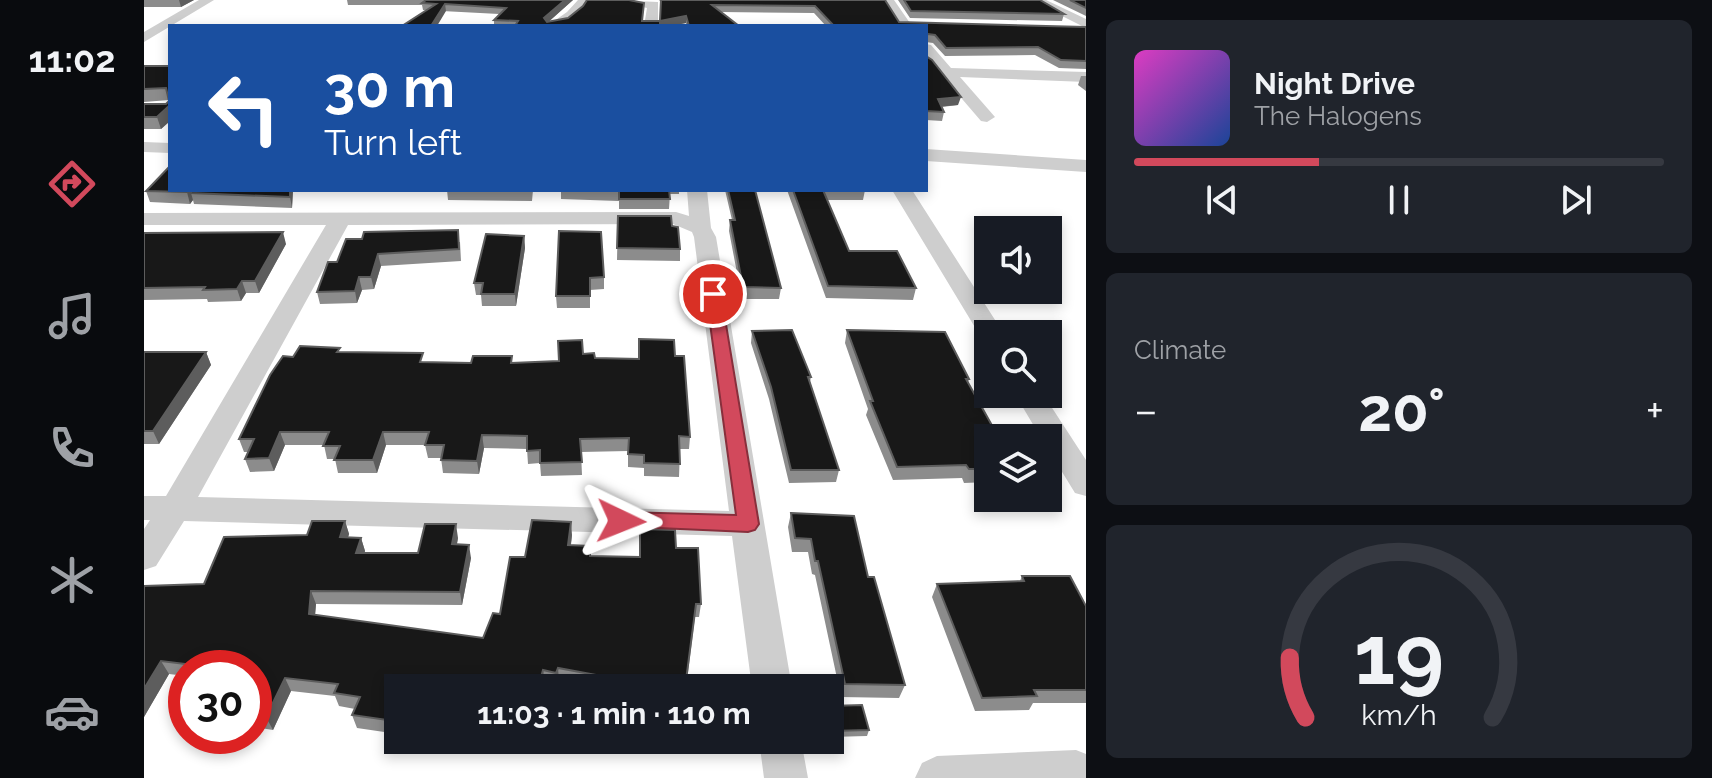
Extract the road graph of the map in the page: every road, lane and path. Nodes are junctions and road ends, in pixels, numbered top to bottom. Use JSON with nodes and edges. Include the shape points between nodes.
{"nodes":[{"id":1,"x":208,"y":0,"type":"edge"},
{"id":2,"x":584,"y":0,"type":"edge"},
{"id":3,"x":619,"y":0,"type":"edge"},
{"id":4,"x":888,"y":0,"type":"edge"},
{"id":5,"x":1036,"y":0,"type":"edge"},
{"id":6,"x":557,"y":24,"type":"edge"},
{"id":7,"x":651,"y":24,"type":"edge"},
{"id":8,"x":904,"y":24,"type":"edge"},
{"id":9,"x":1086,"y":26,"type":"edge"},
{"id":10,"x":1058,"y":30,"type":"edge"},
{"id":11,"x":144,"y":38,"type":"edge"},
{"id":12,"x":928,"y":50,"type":"edge"},
{"id":13,"x":949,"y":72,"type":"junction"},
{"id":14,"x":1086,"y":77,"type":"edge"},
{"id":15,"x":987,"y":117,"type":"dead end"},
{"id":16,"x":144,"y":147,"type":"edge"},
{"id":17,"x":168,"y":148,"type":"edge"},
{"id":18,"x":928,"y":155,"type":"edge"},
{"id":19,"x":1086,"y":166,"type":"edge"},
{"id":20,"x":697,"y":192,"type":"edge"},
{"id":21,"x":903,"y":192,"type":"edge"},
{"id":22,"x":341,"y":218,"type":"junction"},
{"id":23,"x":144,"y":219,"type":"edge"},
{"id":24,"x":700,"y":228,"type":"junction"},
{"id":25,"x":982,"y":320,"type":"edge"},
{"id":26,"x":1038,"y":408,"type":"edge"},
{"id":27,"x":1086,"y":485,"type":"edge"},
{"id":28,"x":160,"y":508,"type":"edge"},
{"id":29,"x":748,"y":524,"type":"junction"},
{"id":30,"x":144,"y":556,"type":"edge"},
{"id":31,"x":770,"y":674,"type":"edge"},
{"id":32,"x":782,"y":754,"type":"edge"},
{"id":33,"x":1076,"y":771,"type":"dead end"},
{"id":34,"x":786,"y":778,"type":"edge"},
{"id":35,"x":937,"y":778,"type":"edge"}],
"edges":[{"from":1,"to":11,"type":"street"},
{"from":2,"to":6,"type":"street"},
{"from":3,"to":7,"type":"street","via":[[654,5]]},
{"from":4,"to":8,"type":"street"},
{"from":5,"to":9,"type":"street"},
{"from":9,"to":10,"type":"street"},
{"from":12,"to":13,"type":"street"},
{"from":13,"to":14,"type":"street"},
{"from":13,"to":15,"type":"street"},
{"from":16,"to":17,"type":"street"},
{"from":18,"to":19,"type":"street"},
{"from":20,"to":24,"type":"street"},
{"from":21,"to":25,"type":"street"},
{"from":22,"to":23,"type":"street"},
{"from":22,"to":24,"type":"street","via":[[676,218]]},
{"from":22,"to":28,"type":"street"},
{"from":24,"to":29,"type":"street"},
{"from":26,"to":27,"type":"street"},
{"from":28,"to":29,"type":"street"},
{"from":28,"to":30,"type":"street"},
{"from":29,"to":31,"type":"street"},
{"from":32,"to":34,"type":"street"},
{"from":33,"to":35,"type":"street"}]}
